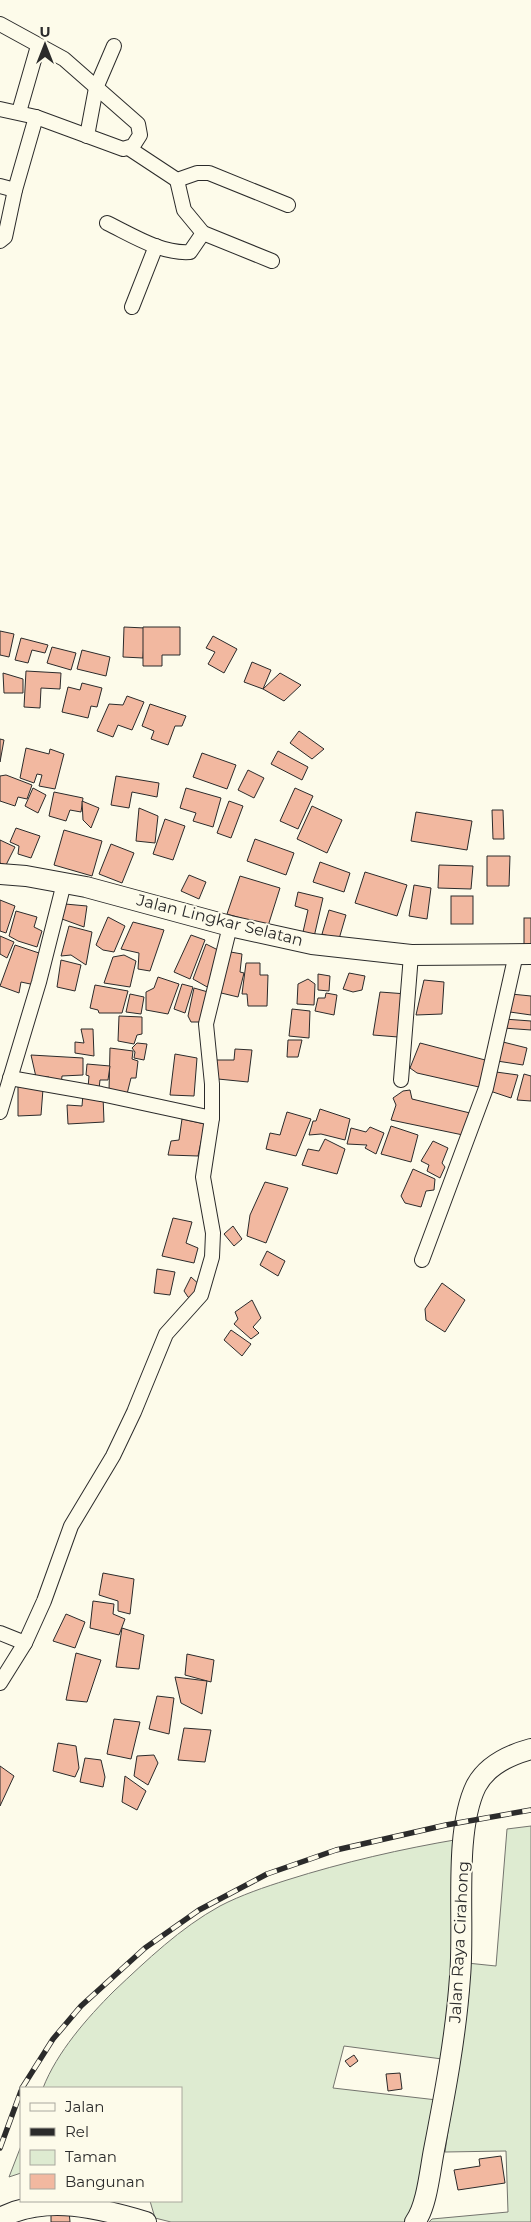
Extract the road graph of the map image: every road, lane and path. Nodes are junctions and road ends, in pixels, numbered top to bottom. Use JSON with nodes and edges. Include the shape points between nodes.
{"nodes":[{"id":1,"x":0,"y":24,"type":"edge"},
{"id":2,"x":38,"y":46,"type":"junction"},
{"id":3,"x":114,"y":46,"type":"dead end"},
{"id":4,"x":96,"y":88,"type":"junction"},
{"id":5,"x":0,"y":109,"type":"edge"},
{"id":6,"x":19,"y":112,"type":"junction"},
{"id":7,"x":36,"y":117,"type":"junction"},
{"id":8,"x":87,"y":136,"type":"junction"},
{"id":9,"x":130,"y":149,"type":"junction"},
{"id":10,"x":177,"y":180,"type":"junction"},
{"id":11,"x":0,"y":186,"type":"edge"},
{"id":12,"x":15,"y":190,"type":"junction"},
{"id":13,"x":288,"y":205,"type":"dead end"},
{"id":14,"x":107,"y":223,"type":"dead end"},
{"id":15,"x":203,"y":233,"type":"junction"},
{"id":16,"x":0,"y":242,"type":"edge"},
{"id":17,"x":156,"y":246,"type":"junction"},
{"id":18,"x":272,"y":261,"type":"dead end"},
{"id":19,"x":132,"y":307,"type":"dead end"},
{"id":20,"x":0,"y":874,"type":"edge"},
{"id":21,"x":64,"y":883,"type":"junction"},
{"id":22,"x":230,"y":926,"type":"junction"},
{"id":23,"x":524,"y":954,"type":"edge"},
{"id":24,"x":411,"y":955,"type":"junction"},
{"id":25,"x":10,"y":1078,"type":"junction"},
{"id":26,"x":401,"y":1080,"type":"dead end"},
{"id":27,"x":0,"y":1112,"type":"edge"},
{"id":28,"x":212,"y":1118,"type":"junction"},
{"id":29,"x":422,"y":1260,"type":"dead end"},
{"id":30,"x":0,"y":1633,"type":"edge"},
{"id":31,"x":25,"y":1643,"type":"junction"},
{"id":32,"x":0,"y":1683,"type":"edge"},
{"id":33,"x":531,"y":1749,"type":"edge"},
{"id":34,"x":0,"y":2218,"type":"edge"},
{"id":35,"x":146,"y":2222,"type":"edge"},
{"id":36,"x":415,"y":2222,"type":"edge"}],
"edges":[{"from":1,"to":2,"type":"street"},
{"from":2,"to":4,"type":"street","via":[[64,59]]},
{"from":2,"to":6,"type":"street"},
{"from":3,"to":4,"type":"street"},
{"from":4,"to":8,"type":"street"},
{"from":4,"to":9,"type":"street","via":[[140,127],[140,135]]},
{"from":5,"to":6,"type":"street"},
{"from":6,"to":7,"type":"street"},
{"from":7,"to":8,"type":"street"},
{"from":7,"to":12,"type":"street"},
{"from":8,"to":9,"type":"street"},
{"from":9,"to":10,"type":"street"},
{"from":10,"to":13,"type":"street","via":[[196,173],[209,173]]},
{"from":10,"to":15,"type":"street","via":[[184,210]]},
{"from":11,"to":12,"type":"street"},
{"from":12,"to":16,"type":"street","via":[[5,237]]},
{"from":14,"to":17,"type":"street"},
{"from":15,"to":17,"type":"street","via":[[190,252],[179,253]]},
{"from":15,"to":18,"type":"street"},
{"from":17,"to":19,"type":"street"},
{"from":20,"to":21,"type":"street","name":"Jalan Lingkar Selatan"},
{"from":21,"to":22,"type":"street","name":"Jalan Lingkar Selatan"},
{"from":21,"to":25,"type":"street"},
{"from":22,"to":24,"type":"street","name":"Jalan Lingkar Selatan","via":[[312,944]]},
{"from":22,"to":28,"type":"street","via":[[206,1024]]},
{"from":23,"to":24,"type":"street","name":"Jalan Lingkar Selatan"},
{"from":23,"to":29,"type":"street","via":[[486,1088]]},
{"from":24,"to":26,"type":"street"},
{"from":25,"to":27,"type":"street"},
{"from":25,"to":28,"type":"street"},
{"from":28,"to":31,"type":"street","via":[[203,1176],[213,1233],[212,1257],[201,1295],[166,1334],[113,1456],[71,1526]]},
{"from":30,"to":31,"type":"street"},
{"from":31,"to":32,"type":"street"},
{"from":33,"to":36,"type":"street","name":"Jalan Raya Cirahong","via":[[489,1769],[477,1785],[465,1821],[457,2016],[429,2175]]},
{"from":34,"to":35,"type":"street","via":[[30,2207],[72,2205],[96,2207]]}]}
